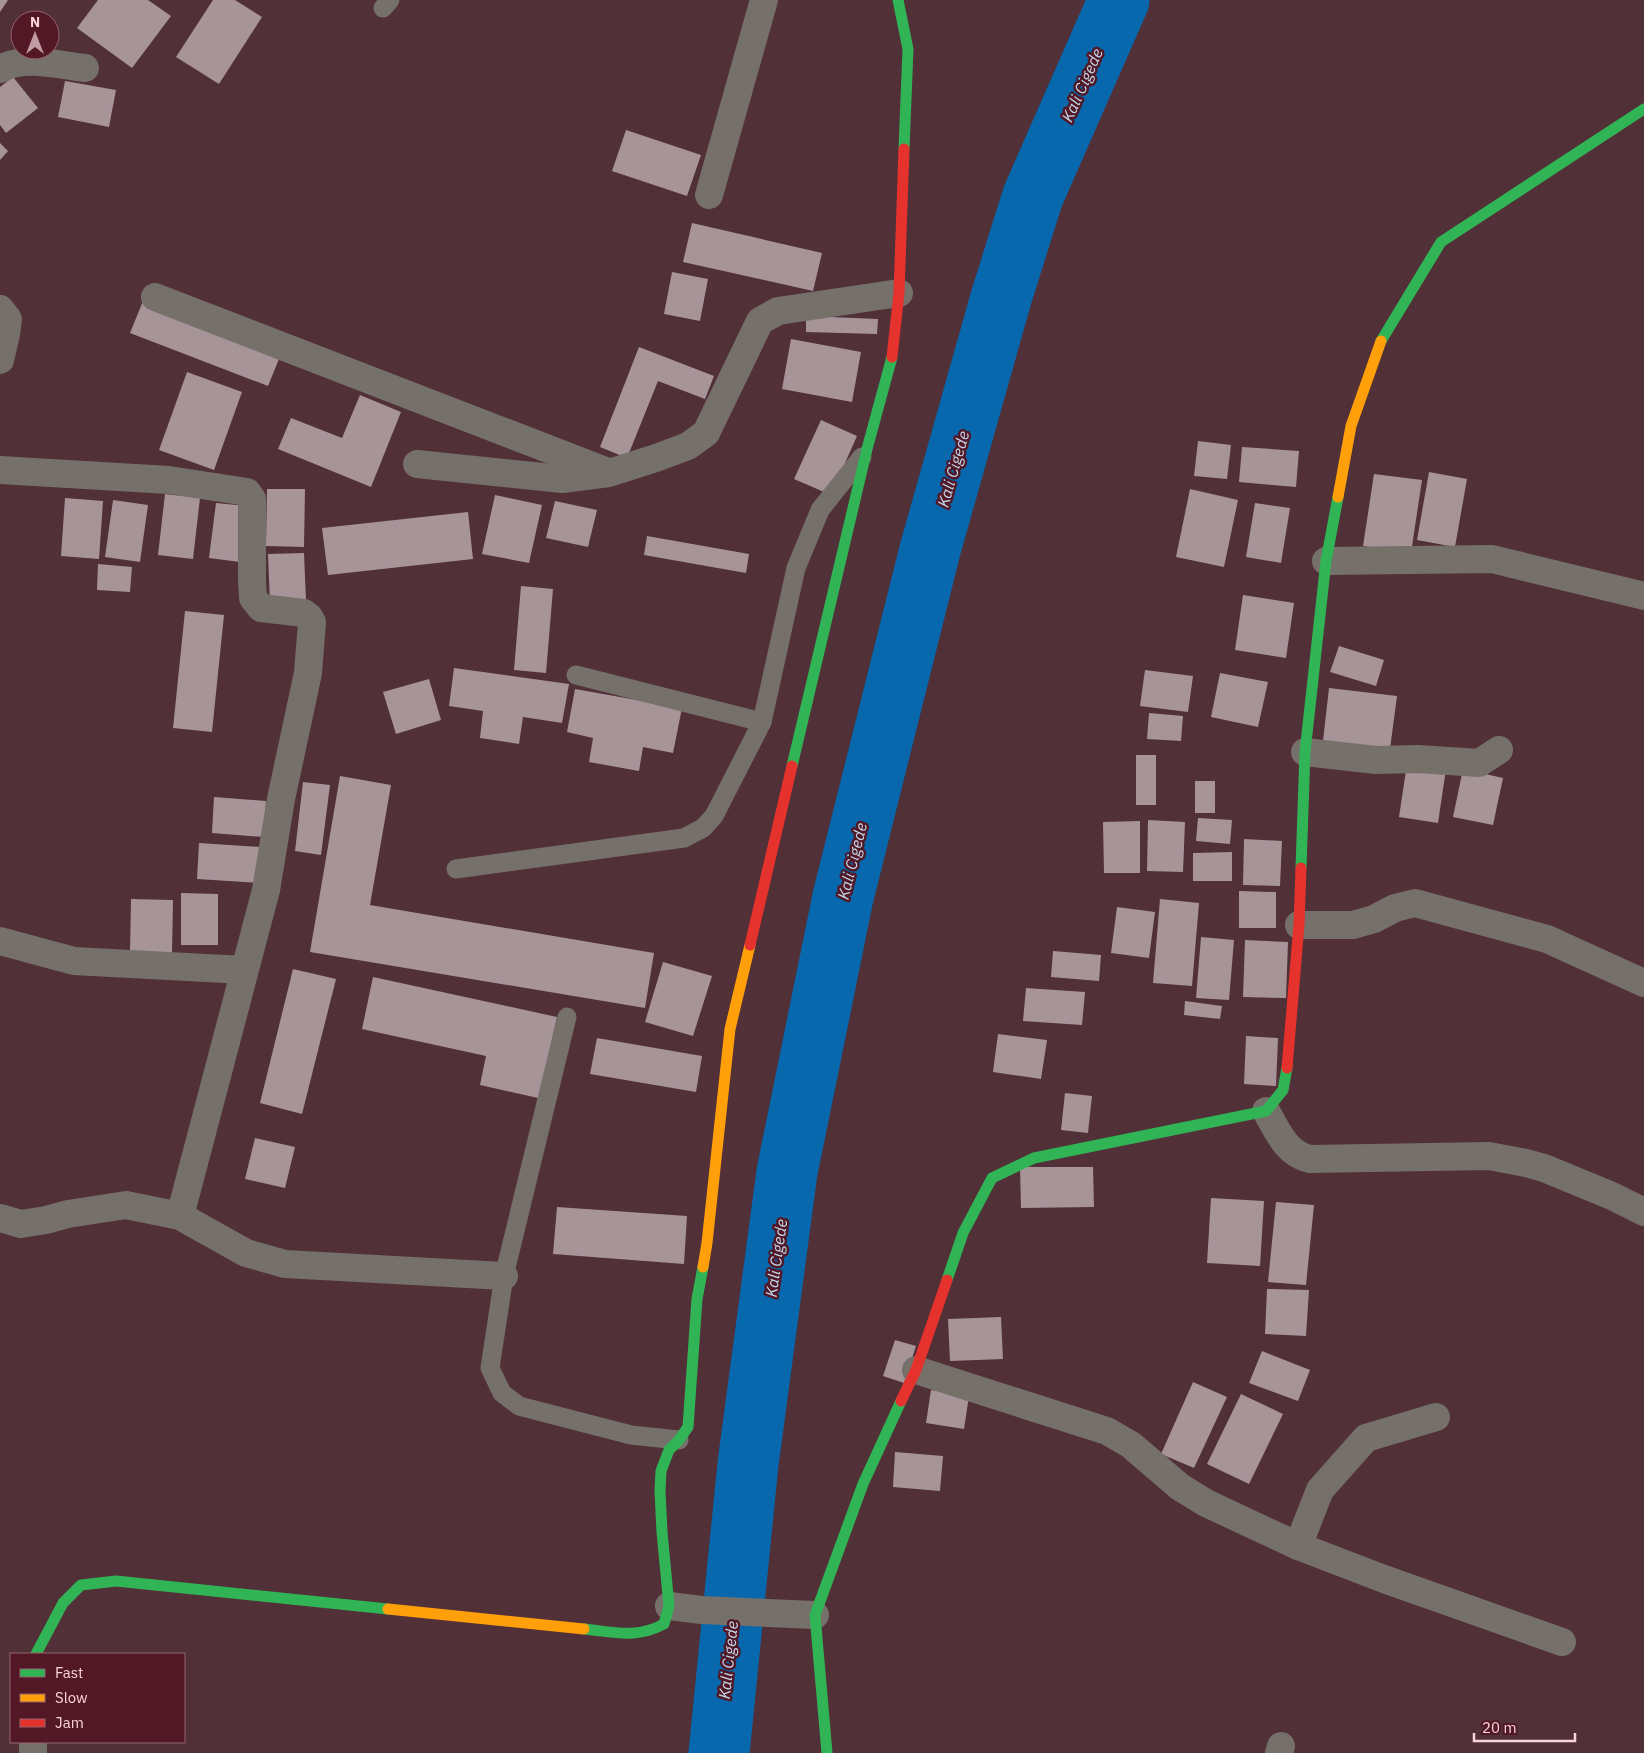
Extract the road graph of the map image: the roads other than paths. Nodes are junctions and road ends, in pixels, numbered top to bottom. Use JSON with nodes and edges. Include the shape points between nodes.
{"nodes":[{"id":1,"x":764,"y":0,"type":"edge"},
{"id":2,"x":898,"y":0,"type":"edge"},
{"id":3,"x":85,"y":68,"type":"dead end"},
{"id":4,"x":0,"y":69,"type":"edge"},
{"id":5,"x":1644,"y":109,"type":"edge"},
{"id":6,"x":709,"y":196,"type":"dead end"},
{"id":7,"x":899,"y":294,"type":"junction"},
{"id":8,"x":155,"y":297,"type":"dead end"},
{"id":9,"x":0,"y":309,"type":"edge"},
{"id":10,"x":0,"y":360,"type":"edge"},
{"id":11,"x":868,"y":449,"type":"junction"},
{"id":12,"x":417,"y":464,"type":"dead end"},
{"id":13,"x":0,"y":470,"type":"edge"},
{"id":14,"x":609,"y":473,"type":"junction"},
{"id":15,"x":1326,"y":561,"type":"junction"},
{"id":16,"x":1644,"y":596,"type":"edge"},
{"id":17,"x":576,"y":675,"type":"dead end"},
{"id":18,"x":762,"y":722,"type":"junction"},
{"id":19,"x":1499,"y":750,"type":"dead end"},
{"id":20,"x":1305,"y":752,"type":"junction"},
{"id":21,"x":456,"y":869,"type":"dead end"},
{"id":22,"x":1299,"y":925,"type":"junction"},
{"id":23,"x":0,"y":941,"type":"edge"},
{"id":24,"x":244,"y":970,"type":"junction"},
{"id":25,"x":1644,"y":983,"type":"edge"},
{"id":26,"x":567,"y":1017,"type":"dead end"},
{"id":27,"x":1266,"y":1111,"type":"junction"},
{"id":28,"x":1644,"y":1212,"type":"edge"},
{"id":29,"x":180,"y":1216,"type":"junction"},
{"id":30,"x":0,"y":1218,"type":"edge"},
{"id":31,"x":504,"y":1276,"type":"junction"},
{"id":32,"x":916,"y":1370,"type":"junction"},
{"id":33,"x":1436,"y":1417,"type":"dead end"},
{"id":34,"x":679,"y":1440,"type":"junction"},
{"id":35,"x":1298,"y":1546,"type":"junction"},
{"id":36,"x":669,"y":1606,"type":"junction"},
{"id":37,"x":805,"y":1615,"type":"junction"},
{"id":38,"x":1562,"y":1642,"type":"dead end"},
{"id":39,"x":37,"y":1653,"type":"edge"},
{"id":40,"x":827,"y":1753,"type":"edge"}],
"edges":[{"from":1,"to":6,"type":"street"},
{"from":2,"to":7,"type":"street","via":[[908,49]]},
{"from":3,"to":4,"type":"street","via":[[19,62]]},
{"from":5,"to":15,"type":"street","via":[[1441,242],[1382,335],[1351,426]]},
{"from":7,"to":11,"type":"street","via":[[894,350]]},
{"from":7,"to":14,"type":"street","via":[[778,311],[760,322],[706,434],[688,446]]},
{"from":8,"to":14,"type":"street"},
{"from":9,"to":10,"type":"street","via":[[8,319],[8,326]]},
{"from":11,"to":18,"type":"lane","via":[[820,510],[796,568]]},
{"from":11,"to":34,"type":"street","via":[[730,1029],[707,1243],[696,1305],[688,1428]]},
{"from":12,"to":14,"type":"street","via":[[562,479]]},
{"from":13,"to":24,"type":"street","via":[[169,480],[237,490],[252,496],[253,598],[261,608],[304,613],[309,617],[312,628],[308,673],[281,799],[266,890]]},
{"from":15,"to":16,"type":"street","via":[[1492,559]]},
{"from":15,"to":20,"type":"street"},
{"from":17,"to":18,"type":"lane"},
{"from":18,"to":21,"type":"lane","via":[[714,816],[703,828],[684,838]]},
{"from":19,"to":20,"type":"street","via":[[1479,763],[1376,760]]},
{"from":20,"to":22,"type":"street"},
{"from":22,"to":25,"type":"street","via":[[1353,925],[1415,903],[1547,939]]},
{"from":22,"to":27,"type":"street","via":[[1284,1090]]},
{"from":23,"to":24,"type":"street","via":[[74,961]]},
{"from":24,"to":29,"type":"street"},
{"from":26,"to":31,"type":"lane"},
{"from":27,"to":28,"type":"street","via":[[1290,1150],[1302,1157],[1490,1156],[1544,1168]]},
{"from":27,"to":32,"type":"street","via":[[1034,1158],[992,1178],[963,1233]]},
{"from":29,"to":30,"type":"street","via":[[126,1205],[21,1224]]},
{"from":29,"to":31,"type":"street","via":[[246,1253],[285,1264]]},
{"from":31,"to":34,"type":"lane","via":[[490,1368],[502,1393],[519,1406],[631,1435]]},
{"from":32,"to":35,"type":"street","via":[[1107,1431],[1131,1445],[1180,1487],[1206,1503]]},
{"from":32,"to":37,"type":"street"},
{"from":33,"to":35,"type":"street","via":[[1366,1438],[1320,1490]]},
{"from":34,"to":36,"type":"street","via":[[669,1450],[660,1491]]},
{"from":35,"to":38,"type":"street"},
{"from":36,"to":37,"type":"street"},
{"from":36,"to":39,"type":"street","via":[[664,1624],[635,1634],[116,1581],[81,1585],[63,1603]]},
{"from":37,"to":40,"type":"street"}]}
